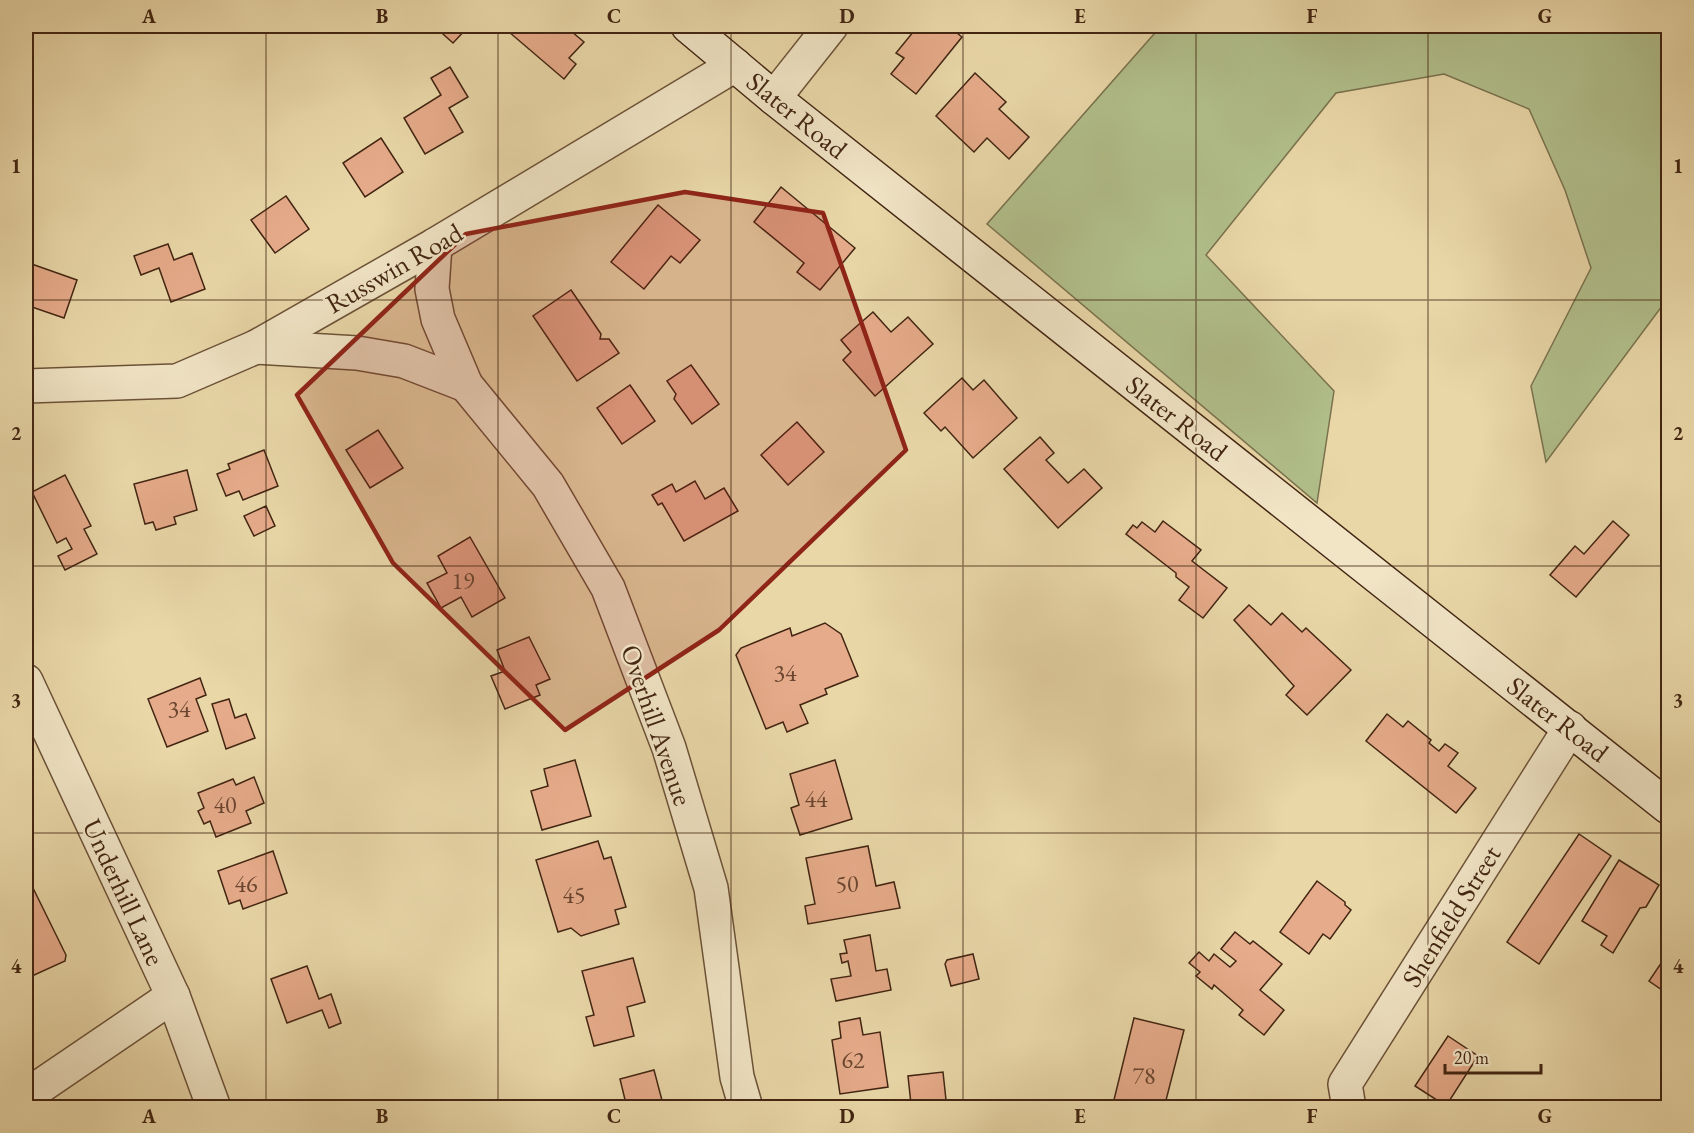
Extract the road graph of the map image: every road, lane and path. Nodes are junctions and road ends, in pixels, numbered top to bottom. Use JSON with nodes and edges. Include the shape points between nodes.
{"nodes":[{"id":1,"x":688,"y":26,"type":"edge"},
{"id":2,"x":831,"y":26,"type":"edge"},
{"id":3,"x":735,"y":65,"type":"junction"},
{"id":4,"x":774,"y":98,"type":"junction"},
{"id":5,"x":435,"y":245,"type":"junction"},
{"id":6,"x":256,"y":347,"type":"junction"},
{"id":7,"x":466,"y":385,"type":"junction"},
{"id":8,"x":26,"y":386,"type":"edge"},
{"id":9,"x":26,"y":681,"type":"edge"},
{"id":10,"x":1570,"y":728,"type":"junction"},
{"id":11,"x":1668,"y":807,"type":"edge"},
{"id":12,"x":173,"y":996,"type":"junction"},
{"id":13,"x":26,"y":1096,"type":"edge"},
{"id":14,"x":214,"y":1107,"type":"edge"},
{"id":15,"x":746,"y":1107,"type":"edge"},
{"id":16,"x":1349,"y":1107,"type":"edge"}],
"edges":[{"from":1,"to":3,"type":"street","name":"Slater Road"},
{"from":2,"to":4,"type":"street"},
{"from":3,"to":4,"type":"street","name":"Slater Road"},
{"from":3,"to":5,"type":"street","name":"Russwin Road"},
{"from":4,"to":10,"type":"street","name":"Slater Road"},
{"from":5,"to":6,"type":"street","name":"Russwin Road"},
{"from":5,"to":7,"type":"street","name":"Overhill Avenue","via":[[432,290],[438,319]]},
{"from":6,"to":7,"type":"street","name":"Overhill Avenue","via":[[357,353],[404,361]]},
{"from":6,"to":8,"type":"street","name":"Russwin Road","via":[[177,381]]},
{"from":7,"to":15,"type":"street","name":"Overhill Avenue","via":[[548,485],[608,588],[669,748],[711,888],[737,1077]]},
{"from":9,"to":12,"type":"street","name":"Underhill Lane"},
{"from":10,"to":11,"type":"street","name":"Slater Road"},
{"from":10,"to":16,"type":"street","name":"Shenfield Street","via":[[1345,1084]]},
{"from":12,"to":13,"type":"street"},
{"from":12,"to":14,"type":"street","name":"Underhill Lane"}]}
